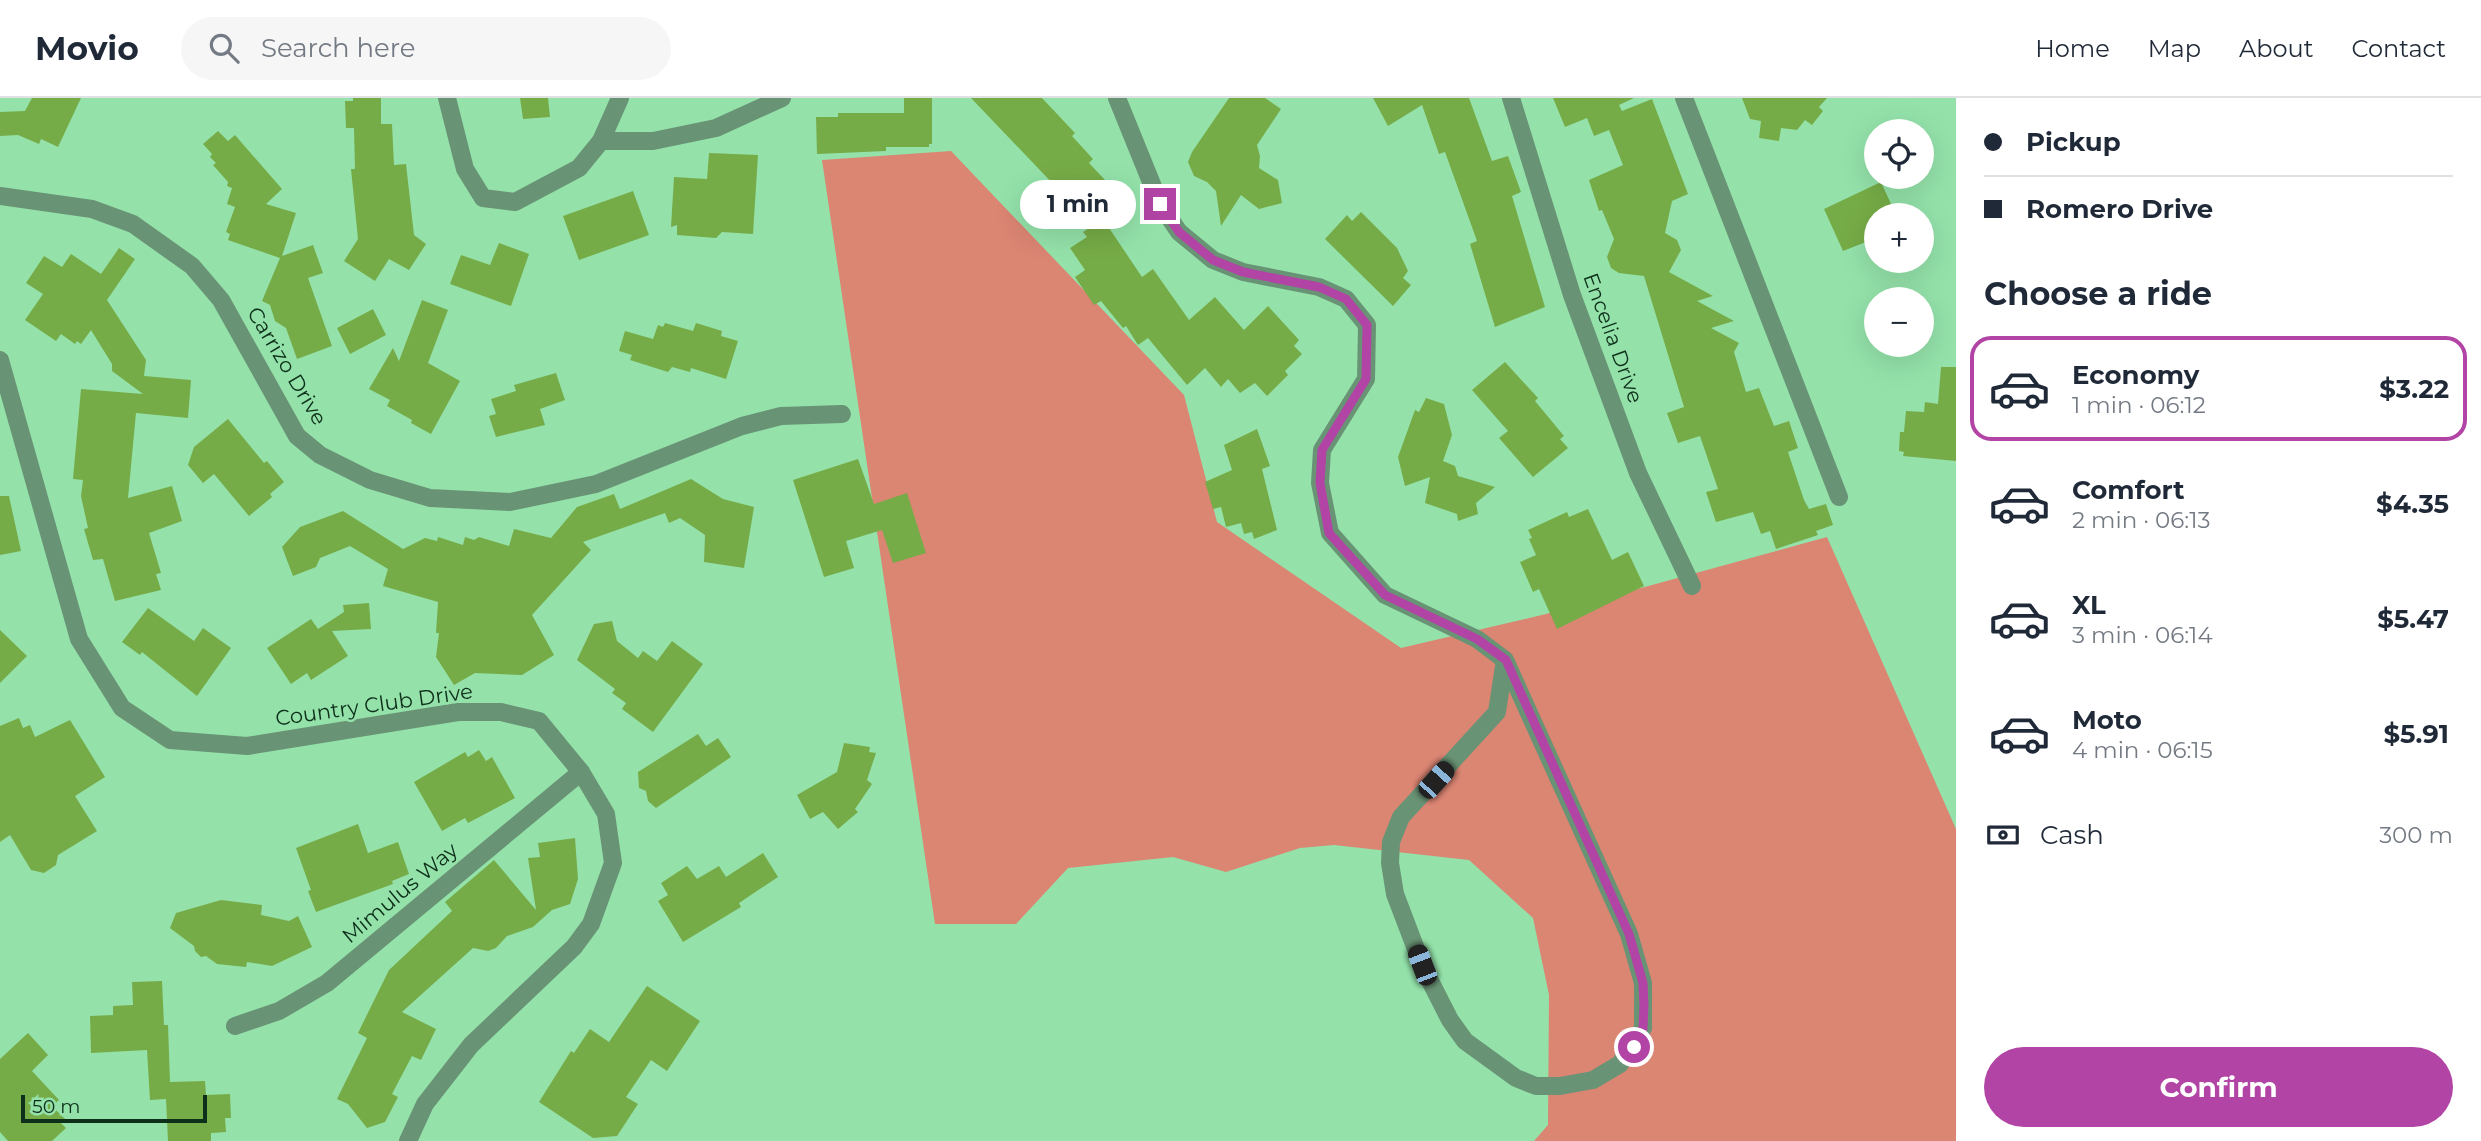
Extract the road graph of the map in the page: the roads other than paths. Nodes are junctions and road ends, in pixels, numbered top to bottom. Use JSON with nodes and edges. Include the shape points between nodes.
{"nodes":[{"id":1,"x":447,"y":98,"type":"edge"},
{"id":2,"x":620,"y":98,"type":"edge"},
{"id":3,"x":782,"y":98,"type":"edge"},
{"id":4,"x":1117,"y":98,"type":"edge"},
{"id":5,"x":1511,"y":98,"type":"edge"},
{"id":6,"x":1684,"y":98,"type":"edge"},
{"id":7,"x":601,"y":141,"type":"junction"},
{"id":8,"x":0,"y":195,"type":"edge"},
{"id":9,"x":0,"y":360,"type":"edge"},
{"id":10,"x":842,"y":414,"type":"dead end"},
{"id":11,"x":1839,"y":497,"type":"dead end"},
{"id":12,"x":1692,"y":586,"type":"dead end"},
{"id":13,"x":1506,"y":660,"type":"junction"},
{"id":14,"x":581,"y":772,"type":"junction"},
{"id":15,"x":235,"y":1026,"type":"dead end"},
{"id":16,"x":408,"y":1141,"type":"edge"}],
"edges":[{"from":1,"to":7,"type":"street","via":[[465,169],[483,198],[515,202],[579,168]]},
{"from":2,"to":7,"type":"street"},
{"from":3,"to":7,"type":"street","via":[[716,128],[653,141]]},
{"from":4,"to":13,"type":"street","via":[[1160,204],[1179,232],[1213,260],[1243,272],[1319,287],[1346,299],[1367,325],[1366,379],[1322,450],[1320,483],[1329,533],[1385,595],[1477,639]]},
{"from":5,"to":12,"type":"street","name":"Encelia Drive","via":[[1572,295],[1637,473]]},
{"from":6,"to":11,"type":"street"},
{"from":8,"to":10,"type":"street","name":"Carrizo Drive","via":[[92,209],[133,224],[153,238],[192,266],[222,300],[297,436],[320,455],[370,480],[430,498],[510,502],[596,484],[742,426],[781,416]]},
{"from":9,"to":14,"type":"street","name":"Country Club Drive","via":[[79,639],[122,708],[170,740],[247,746],[458,712],[501,712],[539,721]]},
{"from":13,"to":13,"type":"street","via":[[1629,934],[1643,983],[1643,1028],[1620,1064],[1593,1080],[1560,1086],[1536,1086],[1516,1078],[1465,1041],[1422,965],[1395,894],[1390,863],[1391,842],[1401,817],[1497,712]]},
{"from":14,"to":15,"type":"street","name":"Mimulus Way","via":[[327,983],[278,1011]]},
{"from":14,"to":16,"type":"street","name":"Country Club Drive","via":[[606,814],[613,863],[591,924],[574,947],[471,1045],[425,1104]]}]}
